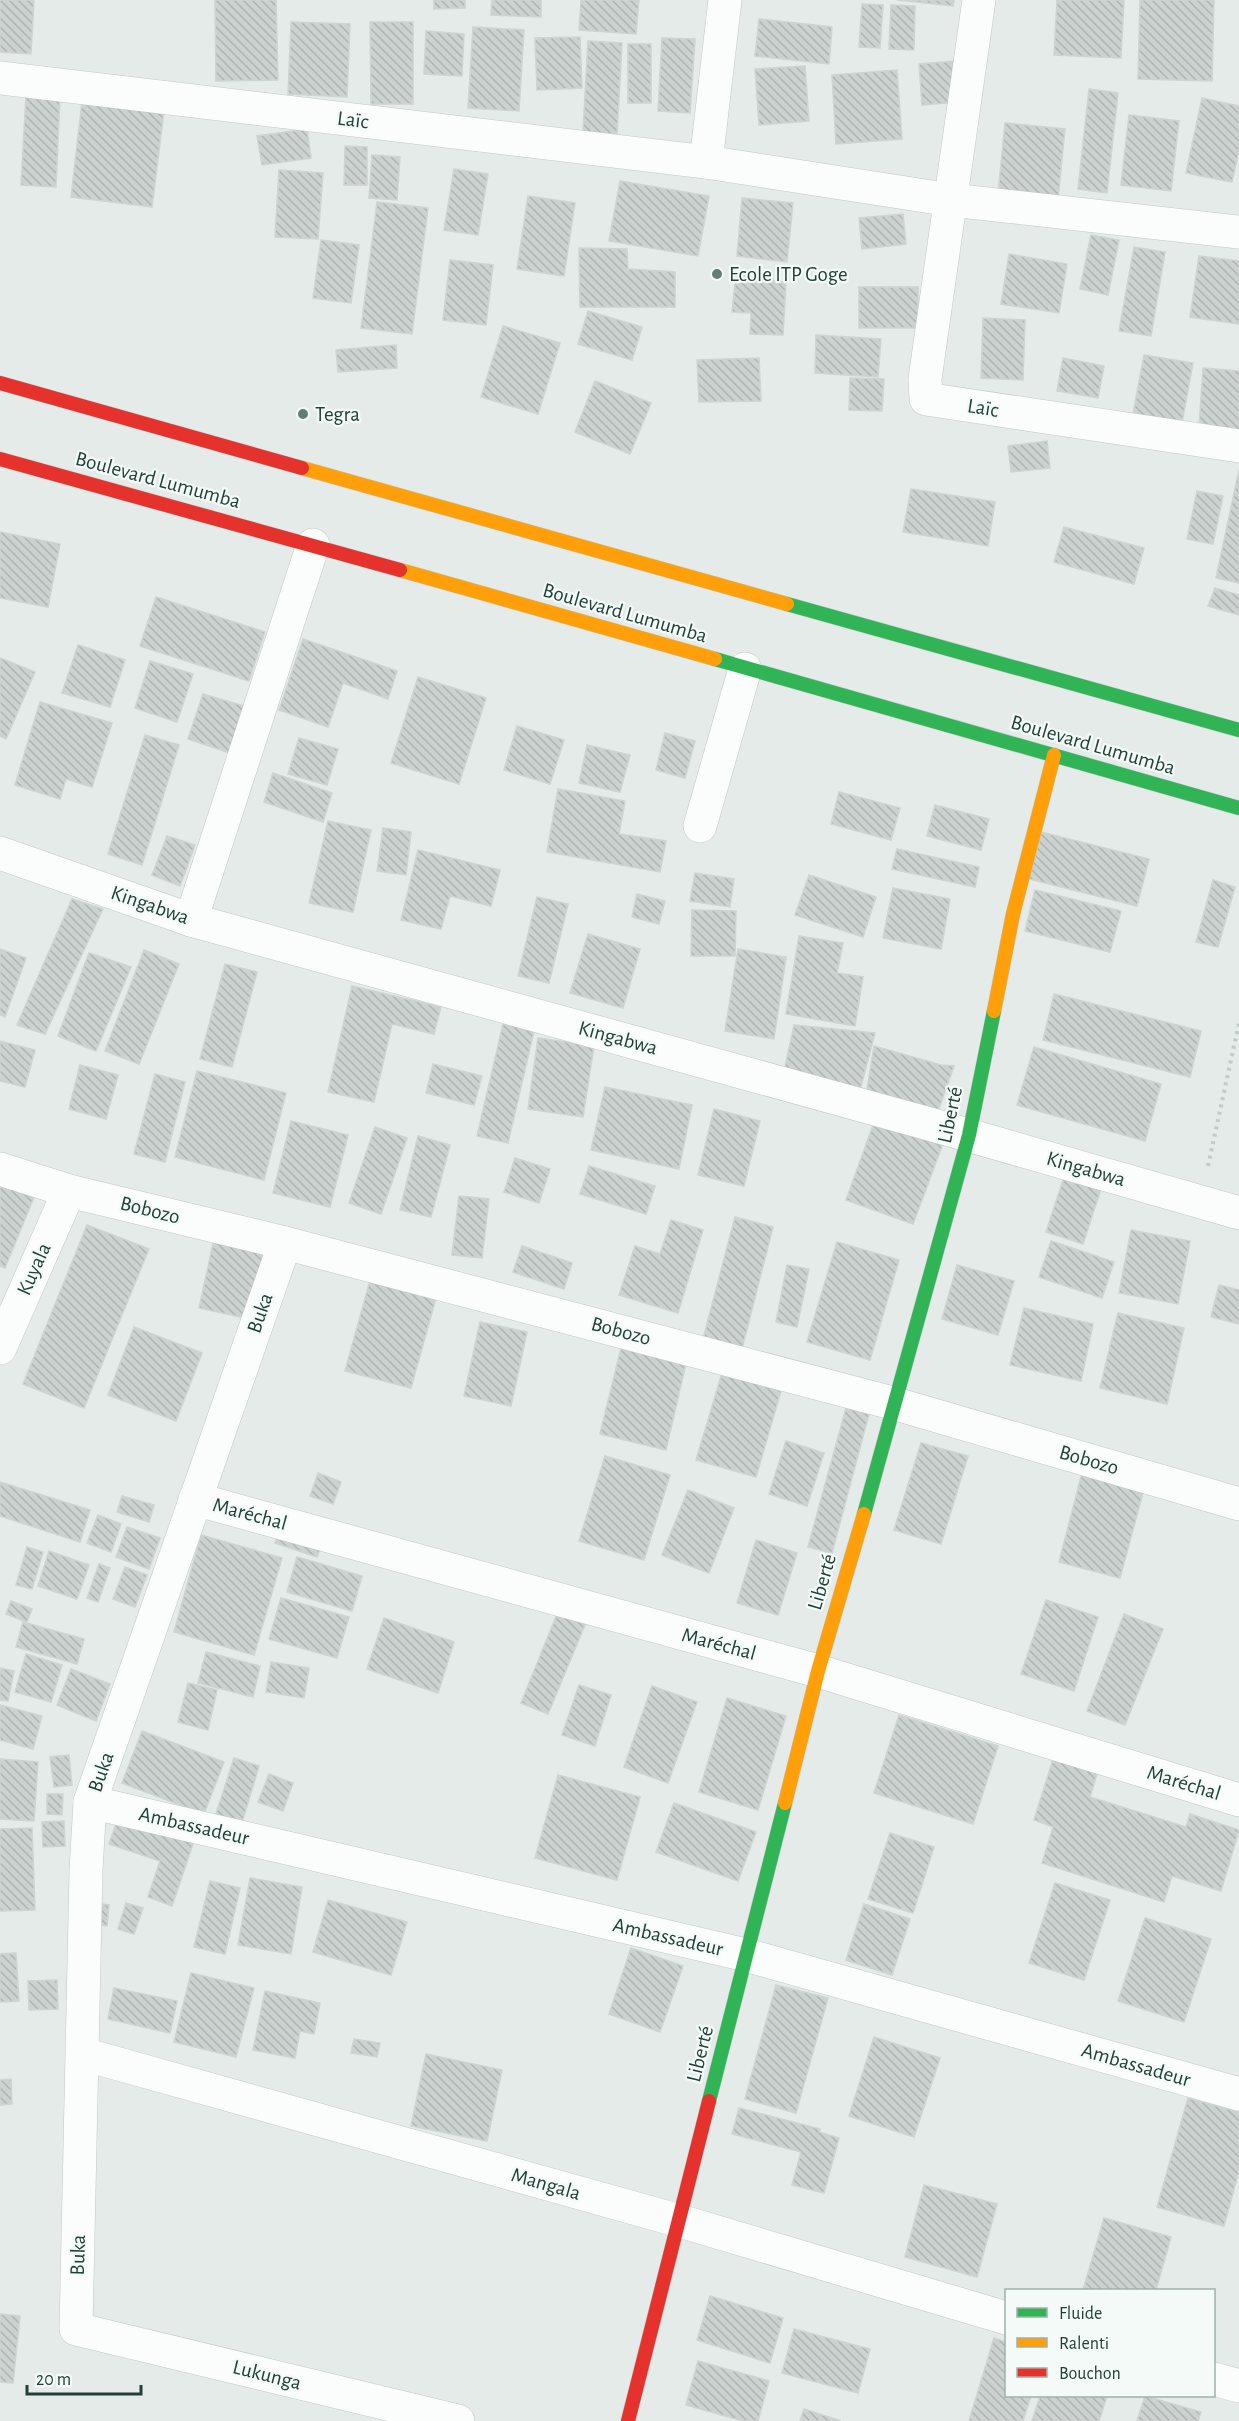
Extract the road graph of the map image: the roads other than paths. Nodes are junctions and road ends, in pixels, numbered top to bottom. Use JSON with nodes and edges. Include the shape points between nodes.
{"nodes":[{"id":1,"x":725,"y":0,"type":"edge"},
{"id":2,"x":980,"y":0,"type":"edge"},
{"id":3,"x":0,"y":78,"type":"edge"},
{"id":4,"x":706,"y":162,"type":"junction"},
{"id":5,"x":951,"y":200,"type":"junction"},
{"id":6,"x":1239,"y":232,"type":"edge"},
{"id":7,"x":0,"y":383,"type":"edge"},
{"id":8,"x":1239,"y":446,"type":"edge"},
{"id":9,"x":0,"y":459,"type":"edge"},
{"id":10,"x":313,"y":545,"type":"junction"},
{"id":11,"x":746,"y":669,"type":"junction"},
{"id":12,"x":1239,"y":730,"type":"edge"},
{"id":13,"x":1054,"y":756,"type":"junction"},
{"id":14,"x":1239,"y":808,"type":"edge"},
{"id":15,"x":700,"y":826,"type":"dead end"},
{"id":16,"x":0,"y":853,"type":"edge"},
{"id":17,"x":191,"y":920,"type":"junction"},
{"id":18,"x":969,"y":1135,"type":"junction"},
{"id":19,"x":0,"y":1169,"type":"edge"},
{"id":20,"x":69,"y":1191,"type":"junction"},
{"id":21,"x":1239,"y":1213,"type":"edge"},
{"id":22,"x":285,"y":1243,"type":"junction"},
{"id":23,"x":0,"y":1348,"type":"edge"},
{"id":24,"x":896,"y":1404,"type":"junction"},
{"id":25,"x":195,"y":1499,"type":"junction"},
{"id":26,"x":1239,"y":1504,"type":"edge"},
{"id":27,"x":818,"y":1671,"type":"junction"},
{"id":28,"x":1239,"y":1800,"type":"edge"},
{"id":29,"x":90,"y":1802,"type":"junction"},
{"id":30,"x":746,"y":1955,"type":"junction"},
{"id":31,"x":83,"y":2054,"type":"junction"},
{"id":32,"x":1239,"y":2094,"type":"edge"},
{"id":33,"x":680,"y":2222,"type":"junction"},
{"id":34,"x":1005,"y":2318,"type":"edge"},
{"id":35,"x":76,"y":2329,"type":"joint"},
{"id":36,"x":1215,"y":2379,"type":"edge"},
{"id":37,"x":1239,"y":2386,"type":"edge"},
{"id":38,"x":458,"y":2421,"type":"edge"},
{"id":39,"x":628,"y":2421,"type":"edge"}],
"edges":[{"from":1,"to":4,"type":"street"},
{"from":2,"to":5,"type":"street","name":"Laïc"},
{"from":3,"to":4,"type":"street","name":"Laïc"},
{"from":4,"to":5,"type":"street","name":"Laïc"},
{"from":5,"to":6,"type":"street","name":"Laïc"},
{"from":5,"to":8,"type":"street","name":"Laïc","via":[[925,379],[926,399]]},
{"from":7,"to":12,"type":"main road"},
{"from":9,"to":10,"type":"main road","name":"Boulevard Lumumba"},
{"from":10,"to":11,"type":"main road","name":"Boulevard Lumumba"},
{"from":10,"to":17,"type":"street"},
{"from":11,"to":13,"type":"main road","name":"Boulevard Lumumba"},
{"from":11,"to":15,"type":"street"},
{"from":13,"to":14,"type":"main road","name":"Boulevard Lumumba"},
{"from":13,"to":18,"type":"main road","name":"Liberté","via":[[1013,914]]},
{"from":16,"to":17,"type":"street","name":"Kingabwa"},
{"from":17,"to":18,"type":"street","name":"Kingabwa"},
{"from":18,"to":21,"type":"street","name":"Kingabwa"},
{"from":18,"to":24,"type":"main road","name":"Liberté"},
{"from":19,"to":20,"type":"street","name":"Bobozo"},
{"from":20,"to":22,"type":"street","name":"Bobozo"},
{"from":20,"to":23,"type":"street","name":"Kuyala"},
{"from":22,"to":24,"type":"street","name":"Bobozo"},
{"from":22,"to":25,"type":"street","name":"Buka"},
{"from":24,"to":26,"type":"street","name":"Bobozo"},
{"from":24,"to":27,"type":"main road","name":"Liberté"},
{"from":25,"to":27,"type":"street","name":"Maréchal"},
{"from":25,"to":29,"type":"street","name":"Buka"},
{"from":27,"to":28,"type":"street","name":"Maréchal"},
{"from":27,"to":30,"type":"main road","name":"Liberté"},
{"from":29,"to":30,"type":"street","name":"Ambassadeur"},
{"from":29,"to":31,"type":"street","name":"Buka"},
{"from":30,"to":32,"type":"street","name":"Ambassadeur"},
{"from":30,"to":33,"type":"main road","name":"Liberté"},
{"from":31,"to":33,"type":"street","name":"Mangala"},
{"from":31,"to":35,"type":"street","name":"Buka"},
{"from":33,"to":34,"type":"street","name":"Mangala"},
{"from":33,"to":39,"type":"main road","name":"Liberté"},
{"from":35,"to":38,"type":"street","name":"Lukunga"},
{"from":36,"to":37,"type":"street"}]}
